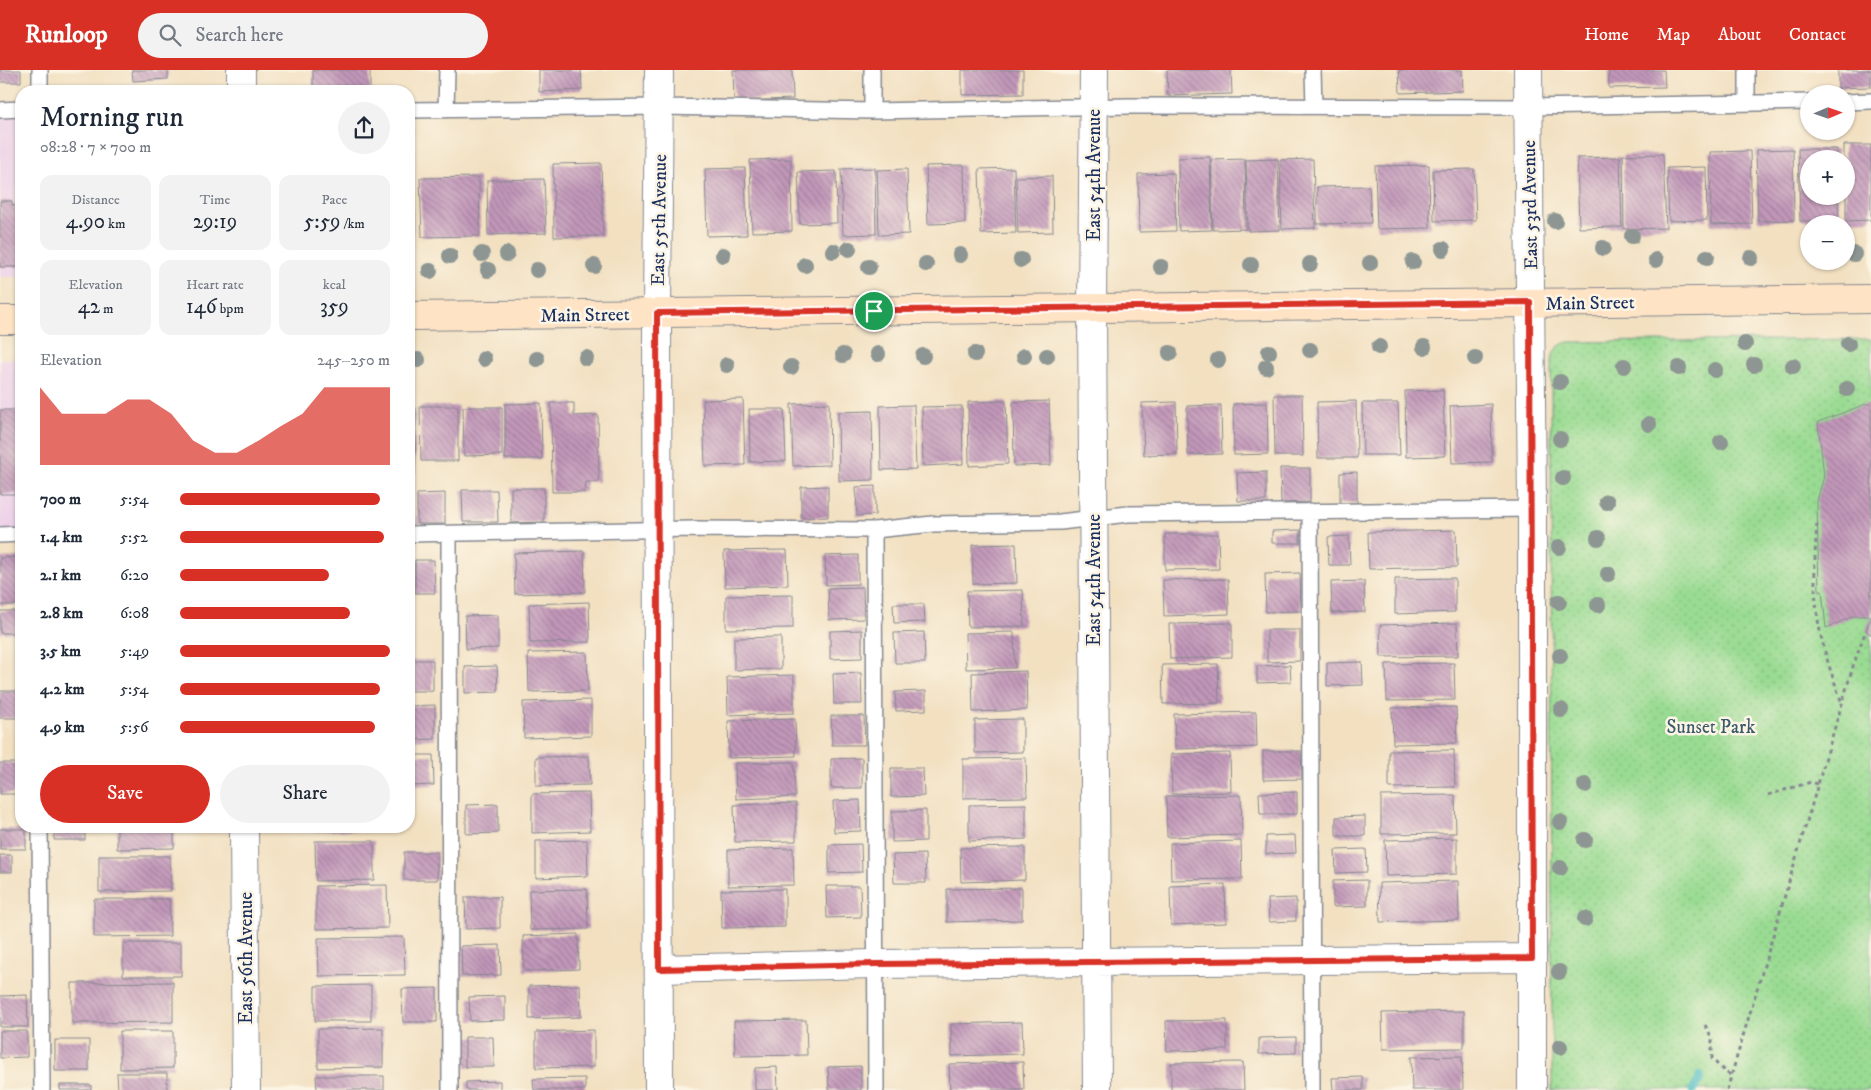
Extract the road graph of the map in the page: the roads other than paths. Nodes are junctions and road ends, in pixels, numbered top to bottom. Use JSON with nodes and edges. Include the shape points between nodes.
{"nodes":[{"id":1,"x":40,"y":70,"type":"edge"},
{"id":2,"x":241,"y":70,"type":"edge"},
{"id":3,"x":447,"y":70,"type":"edge"},
{"id":4,"x":659,"y":70,"type":"edge"},
{"id":5,"x":872,"y":70,"type":"edge"},
{"id":6,"x":1094,"y":70,"type":"edge"},
{"id":7,"x":1313,"y":70,"type":"edge"},
{"id":8,"x":1528,"y":70,"type":"edge"},
{"id":9,"x":1747,"y":70,"type":"edge"},
{"id":10,"x":40,"y":85,"type":"edge"},
{"id":11,"x":241,"y":85,"type":"edge"},
{"id":12,"x":1871,"y":101,"type":"edge"},
{"id":13,"x":1800,"y":102,"type":"edge"},
{"id":14,"x":1855,"y":102,"type":"edge"},
{"id":15,"x":1747,"y":103,"type":"junction"},
{"id":16,"x":1314,"y":106,"type":"junction"},
{"id":17,"x":660,"y":107,"type":"junction"},
{"id":18,"x":1528,"y":107,"type":"junction"},
{"id":19,"x":1094,"y":108,"type":"junction"},
{"id":20,"x":0,"y":110,"type":"edge"},
{"id":21,"x":15,"y":110,"type":"edge"},
{"id":22,"x":415,"y":110,"type":"edge"},
{"id":23,"x":446,"y":110,"type":"junction"},
{"id":24,"x":872,"y":111,"type":"junction"},
{"id":25,"x":1871,"y":299,"type":"edge"},
{"id":26,"x":1530,"y":302,"type":"junction"},
{"id":27,"x":1092,"y":309,"type":"junction"},
{"id":28,"x":657,"y":313,"type":"junction"},
{"id":29,"x":415,"y":316,"type":"edge"},
{"id":30,"x":0,"y":320,"type":"edge"},
{"id":31,"x":15,"y":320,"type":"edge"},
{"id":32,"x":1532,"y":509,"type":"junction"},
{"id":33,"x":1310,"y":511,"type":"junction"},
{"id":34,"x":1092,"y":518,"type":"junction"},
{"id":35,"x":874,"y":530,"type":"junction"},
{"id":36,"x":657,"y":531,"type":"junction"},
{"id":37,"x":15,"y":534,"type":"edge"},
{"id":38,"x":415,"y":534,"type":"edge"},
{"id":39,"x":449,"y":534,"type":"junction"},
{"id":40,"x":0,"y":535,"type":"edge"},
{"id":41,"x":40,"y":833,"type":"edge"},
{"id":42,"x":244,"y":833,"type":"edge"},
{"id":43,"x":1532,"y":958,"type":"junction"},
{"id":44,"x":1312,"y":960,"type":"junction"},
{"id":45,"x":1096,"y":962,"type":"junction"},
{"id":46,"x":876,"y":964,"type":"junction"},
{"id":47,"x":659,"y":969,"type":"junction"},
{"id":48,"x":42,"y":1090,"type":"edge"},
{"id":49,"x":246,"y":1090,"type":"edge"},
{"id":50,"x":450,"y":1090,"type":"edge"},
{"id":51,"x":659,"y":1090,"type":"edge"},
{"id":52,"x":876,"y":1090,"type":"edge"},
{"id":53,"x":1096,"y":1090,"type":"edge"},
{"id":54,"x":1312,"y":1090,"type":"edge"},
{"id":55,"x":1532,"y":1090,"type":"edge"}],
"edges":[{"from":1,"to":10,"type":"lane"},
{"from":2,"to":11,"type":"street"},
{"from":3,"to":23,"type":"lane"},
{"from":4,"to":17,"type":"street","name":"East 55th Avenue"},
{"from":5,"to":24,"type":"lane"},
{"from":6,"to":19,"type":"street","name":"East 54th Avenue"},
{"from":7,"to":16,"type":"lane"},
{"from":8,"to":18,"type":"street","name":"East 53rd Avenue"},
{"from":9,"to":15,"type":"lane"},
{"from":12,"to":14,"type":"lane"},
{"from":13,"to":15,"type":"lane"},
{"from":15,"to":18,"type":"lane"},
{"from":16,"to":18,"type":"lane"},
{"from":16,"to":19,"type":"lane"},
{"from":17,"to":23,"type":"lane"},
{"from":17,"to":24,"type":"lane"},
{"from":17,"to":28,"type":"street","name":"East 55th Avenue"},
{"from":18,"to":26,"type":"street","name":"East 53rd Avenue"},
{"from":19,"to":24,"type":"lane"},
{"from":19,"to":27,"type":"street","name":"East 54th Avenue"},
{"from":20,"to":21,"type":"lane"},
{"from":22,"to":23,"type":"lane"},
{"from":25,"to":26,"type":"main road","name":"Main Street"},
{"from":26,"to":27,"type":"main road","name":"Main Street"},
{"from":26,"to":32,"type":"street","name":"East 53rd Avenue"},
{"from":27,"to":28,"type":"main road","name":"Main Street"},
{"from":27,"to":34,"type":"street","name":"East 54th Avenue"},
{"from":28,"to":29,"type":"main road","name":"Main Street"},
{"from":28,"to":36,"type":"street","name":"East 55th Avenue"},
{"from":30,"to":31,"type":"main road"},
{"from":32,"to":33,"type":"lane"},
{"from":32,"to":43,"type":"street","name":"East 53rd Avenue"},
{"from":33,"to":34,"type":"lane","via":[[1128,514]]},
{"from":33,"to":44,"type":"lane"},
{"from":34,"to":35,"type":"lane","via":[[1060,522],[933,524]]},
{"from":34,"to":45,"type":"street","name":"East 54th Avenue"},
{"from":35,"to":36,"type":"lane"},
{"from":35,"to":46,"type":"lane"},
{"from":36,"to":39,"type":"lane"},
{"from":36,"to":47,"type":"street","name":"East 55th Avenue"},
{"from":37,"to":40,"type":"lane"},
{"from":38,"to":39,"type":"lane"},
{"from":39,"to":50,"type":"lane"},
{"from":41,"to":48,"type":"lane"},
{"from":42,"to":49,"type":"street","name":"East 56th Avenue"},
{"from":43,"to":44,"type":"street"},
{"from":43,"to":55,"type":"street","name":"East 53rd Avenue"},
{"from":44,"to":45,"type":"street"},
{"from":44,"to":54,"type":"lane"},
{"from":45,"to":46,"type":"street"},
{"from":45,"to":53,"type":"street","name":"East 54th Avenue"},
{"from":46,"to":47,"type":"street"},
{"from":46,"to":52,"type":"lane"},
{"from":47,"to":51,"type":"street","name":"East 55th Avenue"}]}
